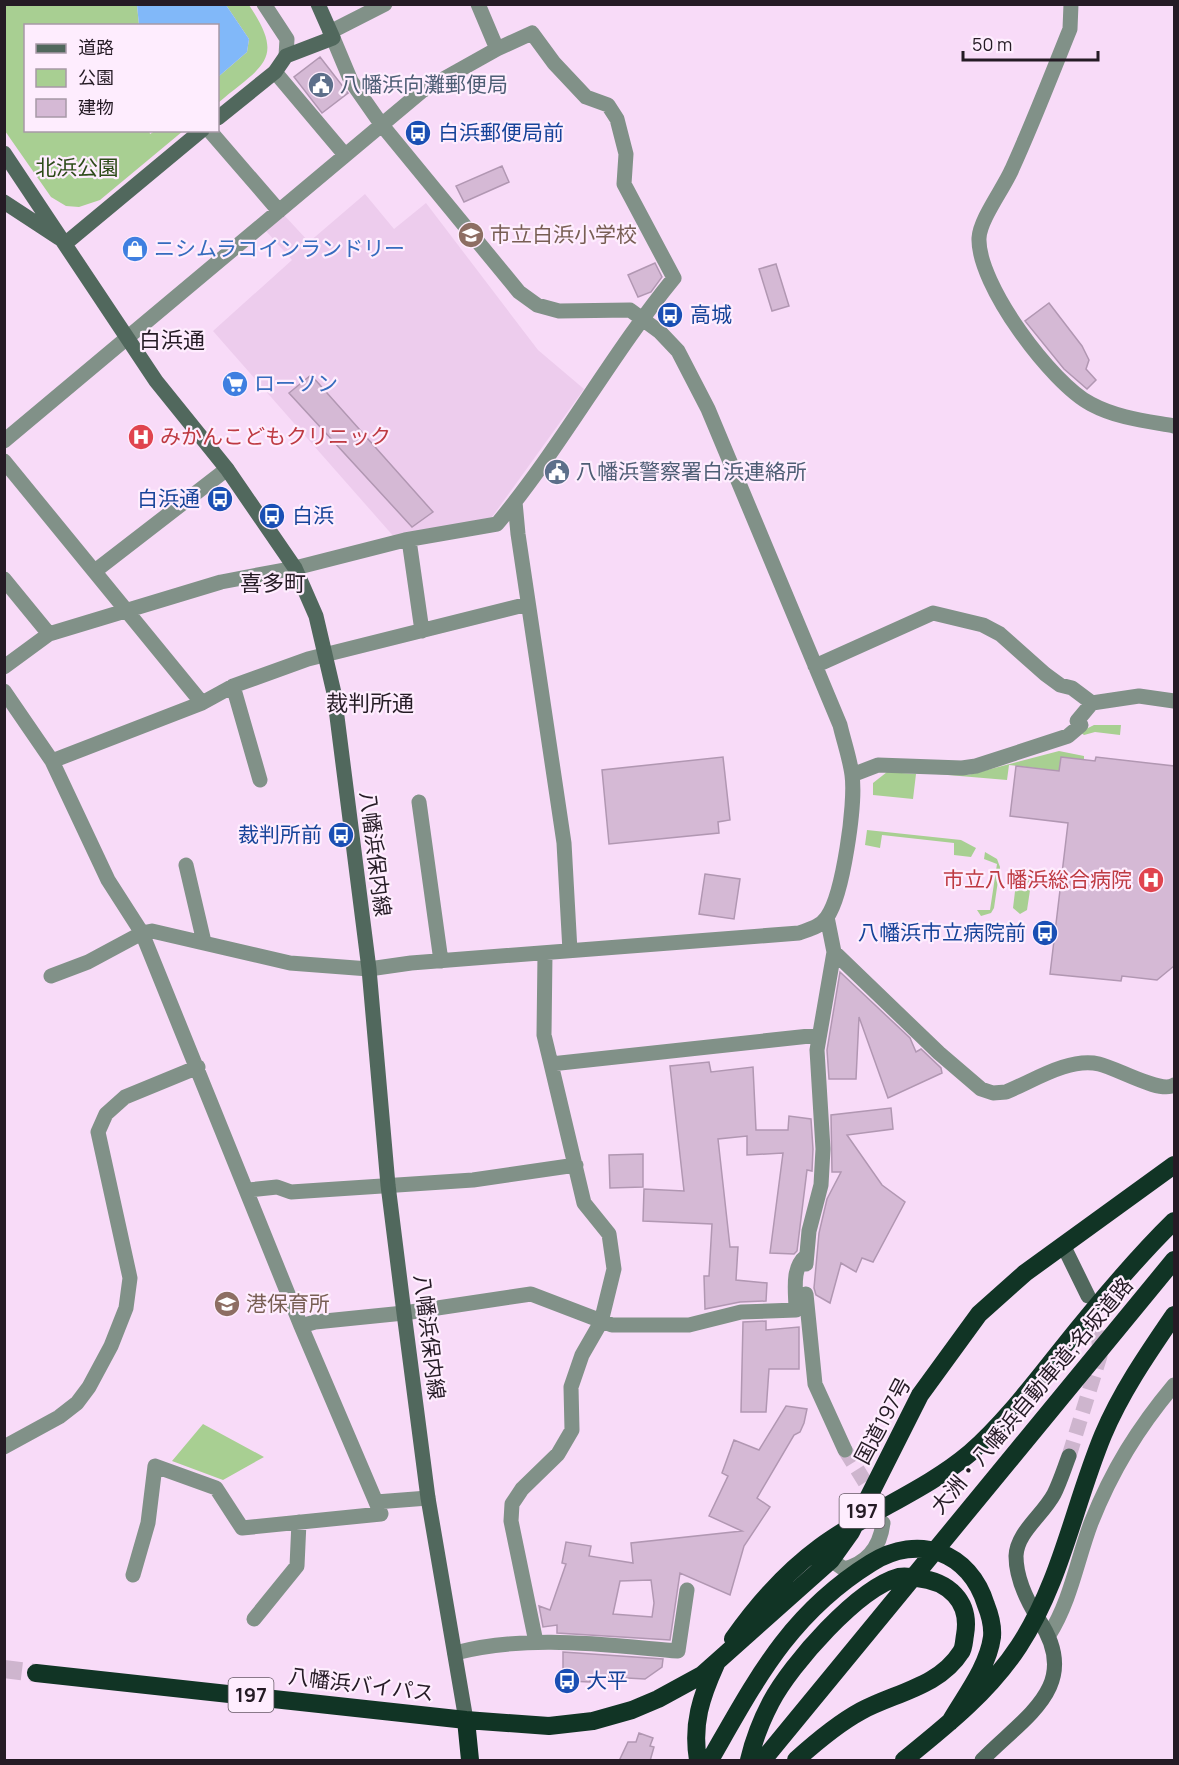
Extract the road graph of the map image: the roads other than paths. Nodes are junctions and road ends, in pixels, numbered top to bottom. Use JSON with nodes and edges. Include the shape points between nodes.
{"nodes":[{"id":1,"x":264,"y":4,"type":"edge"},
{"id":2,"x":318,"y":4,"type":"edge"},
{"id":3,"x":385,"y":4,"type":"edge"},
{"id":4,"x":478,"y":4,"type":"edge"},
{"id":5,"x":1071,"y":4,"type":"edge"},
{"id":6,"x":332,"y":35,"type":"junction"},
{"id":7,"x":497,"y":50,"type":"junction"},
{"id":8,"x":286,"y":56,"type":"junction"},
{"id":9,"x":275,"y":72,"type":"junction"},
{"id":10,"x":219,"y":117,"type":"edge"},
{"id":11,"x":381,"y":124,"type":"junction"},
{"id":12,"x":200,"y":132,"type":"edge"},
{"id":13,"x":211,"y":132,"type":"edge"},
{"id":14,"x":4,"y":153,"type":"edge"},
{"id":15,"x":345,"y":154,"type":"junction"},
{"id":16,"x":4,"y":202,"type":"edge"},
{"id":17,"x":279,"y":211,"type":"junction"},
{"id":18,"x":66,"y":243,"type":"junction"},
{"id":19,"x":642,"y":317,"type":"junction"},
{"id":20,"x":128,"y":339,"type":"junction"},
{"id":21,"x":1174,"y":426,"type":"edge"},
{"id":22,"x":4,"y":441,"type":"edge"},
{"id":23,"x":4,"y":461,"type":"edge"},
{"id":24,"x":227,"y":468,"type":"junction"},
{"id":25,"x":515,"y":502,"type":"junction"},
{"id":26,"x":409,"y":540,"type":"junction"},
{"id":27,"x":295,"y":568,"type":"junction"},
{"id":28,"x":95,"y":571,"type":"junction"},
{"id":29,"x":4,"y":579,"type":"edge"},
{"id":30,"x":528,"y":604,"type":"junction"},
{"id":31,"x":127,"y":609,"type":"junction"},
{"id":32,"x":422,"y":631,"type":"junction"},
{"id":33,"x":49,"y":634,"type":"junction"},
{"id":34,"x":326,"y":655,"type":"junction"},
{"id":35,"x":815,"y":666,"type":"junction"},
{"id":36,"x":4,"y":667,"type":"edge"},
{"id":37,"x":233,"y":686,"type":"junction"},
{"id":38,"x":4,"y":692,"type":"edge"},
{"id":39,"x":1174,"y":701,"type":"edge"},
{"id":40,"x":202,"y":703,"type":"junction"},
{"id":41,"x":1092,"y":703,"type":"junction"},
{"id":42,"x":52,"y":761,"type":"junction"},
{"id":43,"x":852,"y":775,"type":"junction"},
{"id":44,"x":260,"y":780,"type":"dead end"},
{"id":45,"x":419,"y":802,"type":"dead end"},
{"id":46,"x":186,"y":865,"type":"dead end"},
{"id":47,"x":827,"y":917,"type":"junction"},
{"id":48,"x":142,"y":933,"type":"junction"},
{"id":49,"x":204,"y":942,"type":"junction"},
{"id":50,"x":570,"y":951,"type":"junction"},
{"id":51,"x":834,"y":952,"type":"junction"},
{"id":52,"x":545,"y":954,"type":"junction"},
{"id":53,"x":441,"y":961,"type":"junction"},
{"id":54,"x":369,"y":969,"type":"junction"},
{"id":55,"x":51,"y":976,"type":"dead end"},
{"id":56,"x":819,"y":1035,"type":"junction"},
{"id":57,"x":551,"y":1064,"type":"junction"},
{"id":58,"x":198,"y":1067,"type":"junction"},
{"id":59,"x":1174,"y":1085,"type":"edge"},
{"id":60,"x":576,"y":1165,"type":"junction"},
{"id":61,"x":1174,"y":1165,"type":"edge"},
{"id":62,"x":388,"y":1185,"type":"junction"},
{"id":63,"x":248,"y":1190,"type":"junction"},
{"id":64,"x":1174,"y":1221,"type":"edge"},
{"id":65,"x":1064,"y":1247,"type":"junction"},
{"id":66,"x":806,"y":1256,"type":"junction"},
{"id":67,"x":1174,"y":1260,"type":"edge"},
{"id":68,"x":1088,"y":1296,"type":"tunnel mouth"},
{"id":69,"x":404,"y":1313,"type":"junction"},
{"id":70,"x":1174,"y":1315,"type":"edge"},
{"id":71,"x":601,"y":1323,"type":"junction"},
{"id":72,"x":302,"y":1326,"type":"junction"},
{"id":73,"x":1174,"y":1385,"type":"edge"},
{"id":74,"x":4,"y":1447,"type":"edge"},
{"id":75,"x":845,"y":1450,"type":"tunnel mouth"},
{"id":76,"x":1069,"y":1456,"type":"tunnel mouth"},
{"id":77,"x":428,"y":1498,"type":"junction"},
{"id":78,"x":376,"y":1502,"type":"junction"},
{"id":79,"x":299,"y":1522,"type":"junction"},
{"id":80,"x":883,"y":1523,"type":"dead end"},
{"id":81,"x":921,"y":1555,"type":"junction"},
{"id":82,"x":831,"y":1560,"type":"junction"},
{"id":83,"x":133,"y":1575,"type":"dead end"},
{"id":84,"x":687,"y":1590,"type":"dead end"},
{"id":85,"x":254,"y":1619,"type":"dead end"},
{"id":86,"x":1048,"y":1633,"type":"junction"},
{"id":87,"x":536,"y":1642,"type":"junction"},
{"id":88,"x":455,"y":1653,"type":"junction"},
{"id":89,"x":36,"y":1673,"type":"tunnel mouth"},
{"id":90,"x":466,"y":1720,"type":"junction"},
{"id":91,"x":950,"y":1722,"type":"junction"},
{"id":92,"x":470,"y":1761,"type":"edge"},
{"id":93,"x":698,"y":1761,"type":"edge"},
{"id":94,"x":710,"y":1761,"type":"edge"},
{"id":95,"x":749,"y":1761,"type":"edge"},
{"id":96,"x":764,"y":1761,"type":"edge"},
{"id":97,"x":796,"y":1761,"type":"edge"},
{"id":98,"x":904,"y":1761,"type":"edge"},
{"id":99,"x":981,"y":1761,"type":"edge"}],
"edges":[{"from":1,"to":8,"type":"street","via":[[287,39]]},
{"from":2,"to":6,"type":"main road"},
{"from":3,"to":6,"type":"street"},
{"from":4,"to":7,"type":"street"},
{"from":5,"to":21,"type":"street","via":[[1070,29],[1013,168],[985,220],[979,237],[981,257],[994,292],[1017,328],[1062,381],[1089,403],[1116,416]]},
{"from":6,"to":8,"type":"main road"},
{"from":6,"to":11,"type":"street","via":[[351,81]]},
{"from":7,"to":11,"type":"street","via":[[422,91]]},
{"from":7,"to":19,"type":"street","via":[[532,33],[586,97],[608,105],[617,118],[626,153],[624,184],[675,278]]},
{"from":8,"to":9,"type":"main road"},
{"from":9,"to":10,"type":"main road"},
{"from":9,"to":15,"type":"street"},
{"from":11,"to":15,"type":"street"},
{"from":11,"to":19,"type":"street","via":[[519,291],[537,305],[559,311],[630,310]]},
{"from":12,"to":18,"type":"main road"},
{"from":13,"to":17,"type":"street"},
{"from":14,"to":18,"type":"main road","name":"八幡浜保内線"},
{"from":15,"to":17,"type":"street"},
{"from":16,"to":18,"type":"main road"},
{"from":17,"to":20,"type":"street"},
{"from":18,"to":20,"type":"main road","name":"八幡浜保内線"},
{"from":19,"to":25,"type":"street"},
{"from":19,"to":35,"type":"street","via":[[678,351],[708,409]]},
{"from":20,"to":22,"type":"street"},
{"from":20,"to":24,"type":"main road","name":"八幡浜保内線","via":[[156,381]]},
{"from":23,"to":28,"type":"street"},
{"from":24,"to":27,"type":"main road","name":"八幡浜保内線"},
{"from":24,"to":28,"type":"street"},
{"from":25,"to":26,"type":"street","via":[[496,524]]},
{"from":25,"to":30,"type":"street"},
{"from":26,"to":27,"type":"street"},
{"from":26,"to":32,"type":"street"},
{"from":27,"to":31,"type":"street","via":[[221,582]]},
{"from":27,"to":34,"type":"main road","name":"八幡浜保内線","via":[[316,616]]},
{"from":28,"to":31,"type":"street"},
{"from":29,"to":33,"type":"street"},
{"from":30,"to":32,"type":"street"},
{"from":30,"to":50,"type":"street","via":[[564,843]]},
{"from":31,"to":33,"type":"street"},
{"from":31,"to":40,"type":"street"},
{"from":32,"to":34,"type":"street"},
{"from":33,"to":36,"type":"street"},
{"from":34,"to":37,"type":"street"},
{"from":34,"to":54,"type":"main road","name":"八幡浜保内線"},
{"from":35,"to":41,"type":"street","via":[[933,613],[992,629],[1045,674],[1060,685],[1072,687]]},
{"from":35,"to":43,"type":"street","via":[[840,725]]},
{"from":37,"to":40,"type":"street"},
{"from":37,"to":44,"type":"street"},
{"from":38,"to":42,"type":"street"},
{"from":39,"to":41,"type":"street","via":[[1140,696]]},
{"from":40,"to":42,"type":"street"},
{"from":41,"to":43,"type":"street","via":[[1077,721],[1081,725],[1068,736],[1000,760],[962,768],[878,765]]},
{"from":42,"to":48,"type":"street","via":[[108,880]]},
{"from":43,"to":47,"type":"street","via":[[846,842],[836,898]]},
{"from":45,"to":53,"type":"street"},
{"from":46,"to":49,"type":"street"},
{"from":47,"to":50,"type":"street","via":[[818,927],[799,933]]},
{"from":47,"to":51,"type":"street"},
{"from":48,"to":49,"type":"street","via":[[152,931]]},
{"from":48,"to":55,"type":"street"},
{"from":48,"to":58,"type":"street"},
{"from":49,"to":54,"type":"street","via":[[290,963]]},
{"from":50,"to":52,"type":"street"},
{"from":51,"to":56,"type":"street"},
{"from":51,"to":59,"type":"street","via":[[981,1089],[1005,1092],[1082,1063],[1115,1068],[1160,1087]]},
{"from":52,"to":53,"type":"street"},
{"from":52,"to":57,"type":"street","via":[[544,1035]]},
{"from":53,"to":54,"type":"street"},
{"from":54,"to":62,"type":"main road","name":"八幡浜保内線"},
{"from":56,"to":57,"type":"street"},
{"from":56,"to":66,"type":"street","via":[[822,1173]]},
{"from":57,"to":60,"type":"street"},
{"from":58,"to":63,"type":"street"},
{"from":58,"to":74,"type":"street","via":[[125,1097],[106,1114],[98,1132],[130,1278],[126,1308],[111,1346],[77,1403]]},
{"from":60,"to":62,"type":"street","via":[[472,1180]]},
{"from":60,"to":71,"type":"street","via":[[584,1203],[609,1234],[614,1269]]},
{"from":61,"to":65,"type":"highway","name":"国道197号","number":"197"},
{"from":62,"to":63,"type":"street","via":[[291,1192],[277,1187]]},
{"from":62,"to":69,"type":"main road","name":"八幡浜保内線"},
{"from":63,"to":72,"type":"street"},
{"from":64,"to":93,"type":"highway","via":[[1090,1314],[1012,1410],[969,1453],[920,1488],[820,1547],[783,1578],[752,1612],[719,1657],[699,1701],[694,1738]]},
{"from":65,"to":68,"type":"main road"},
{"from":65,"to":82,"type":"highway","name":"国道197号","number":"197","via":[[1025,1273],[979,1314],[945,1358],[902,1427],[851,1532]]},
{"from":66,"to":71,"type":"street","via":[[800,1261],[795,1279],[796,1310],[741,1312],[689,1325]]},
{"from":66,"to":75,"type":"street","via":[[806,1305],[815,1384]]},
{"from":67,"to":81,"type":"highway","name":"大洲・八幡浜自動車道;名坂道路","via":[[954,1526]]},
{"from":69,"to":71,"type":"street","via":[[531,1293]]},
{"from":69,"to":72,"type":"street"},
{"from":69,"to":77,"type":"main road","name":"八幡浜保内線"},
{"from":70,"to":91,"type":"highway","via":[[1136,1370],[1103,1435],[1042,1605],[1020,1645],[1000,1674]]},
{"from":71,"to":87,"type":"street","via":[[582,1355],[571,1387],[572,1430],[558,1454],[512,1504],[511,1521]]},
{"from":72,"to":78,"type":"street"},
{"from":73,"to":86,"type":"street","via":[[1141,1424],[1112,1475],[1091,1524],[1071,1589]]},
{"from":76,"to":86,"type":"main road","via":[[1054,1494],[1019,1542],[1016,1555],[1027,1602]]},
{"from":77,"to":78,"type":"street"},
{"from":77,"to":88,"type":"main road","name":"八幡浜保内線"},
{"from":78,"to":79,"type":"street","via":[[381,1514]]},
{"from":79,"to":83,"type":"street","via":[[242,1528],[216,1488],[155,1466],[148,1523]]},
{"from":79,"to":85,"type":"street","via":[[297,1566]]},
{"from":80,"to":82,"type":"street","via":[[875,1550],[857,1565],[844,1569]]},
{"from":81,"to":91,"type":"highway","via":[[931,1549],[957,1560],[973,1578],[991,1620],[992,1636],[983,1664]]},
{"from":81,"to":94,"type":"highway","via":[[874,1561],[808,1612],[750,1687]]},
{"from":81,"to":96,"type":"highway","name":"大洲・八幡浜自動車道;名坂道路","via":[[886,1610]]},
{"from":82,"to":90,"type":"highway","name":"国道197号","number":"197","via":[[702,1675],[658,1699],[593,1720],[549,1726]]},
{"from":84,"to":87,"type":"street","via":[[678,1651]]},
{"from":86,"to":99,"type":"main road","via":[[1056,1657],[1054,1679],[1042,1701]]},
{"from":87,"to":88,"type":"street","via":[[485,1645]]},
{"from":88,"to":90,"type":"main road","name":"八幡浜保内線"},
{"from":89,"to":90,"type":"highway","name":"八幡浜バイパス","number":"197"},
{"from":90,"to":92,"type":"highway"},
{"from":91,"to":98,"type":"highway"},
{"from":95,"to":97,"type":"highway","via":[[755,1734],[772,1699],[812,1646],[849,1609],[879,1585],[901,1576],[935,1580],[950,1588],[963,1606],[963,1651],[926,1683],[861,1711],[826,1734]]}]}
